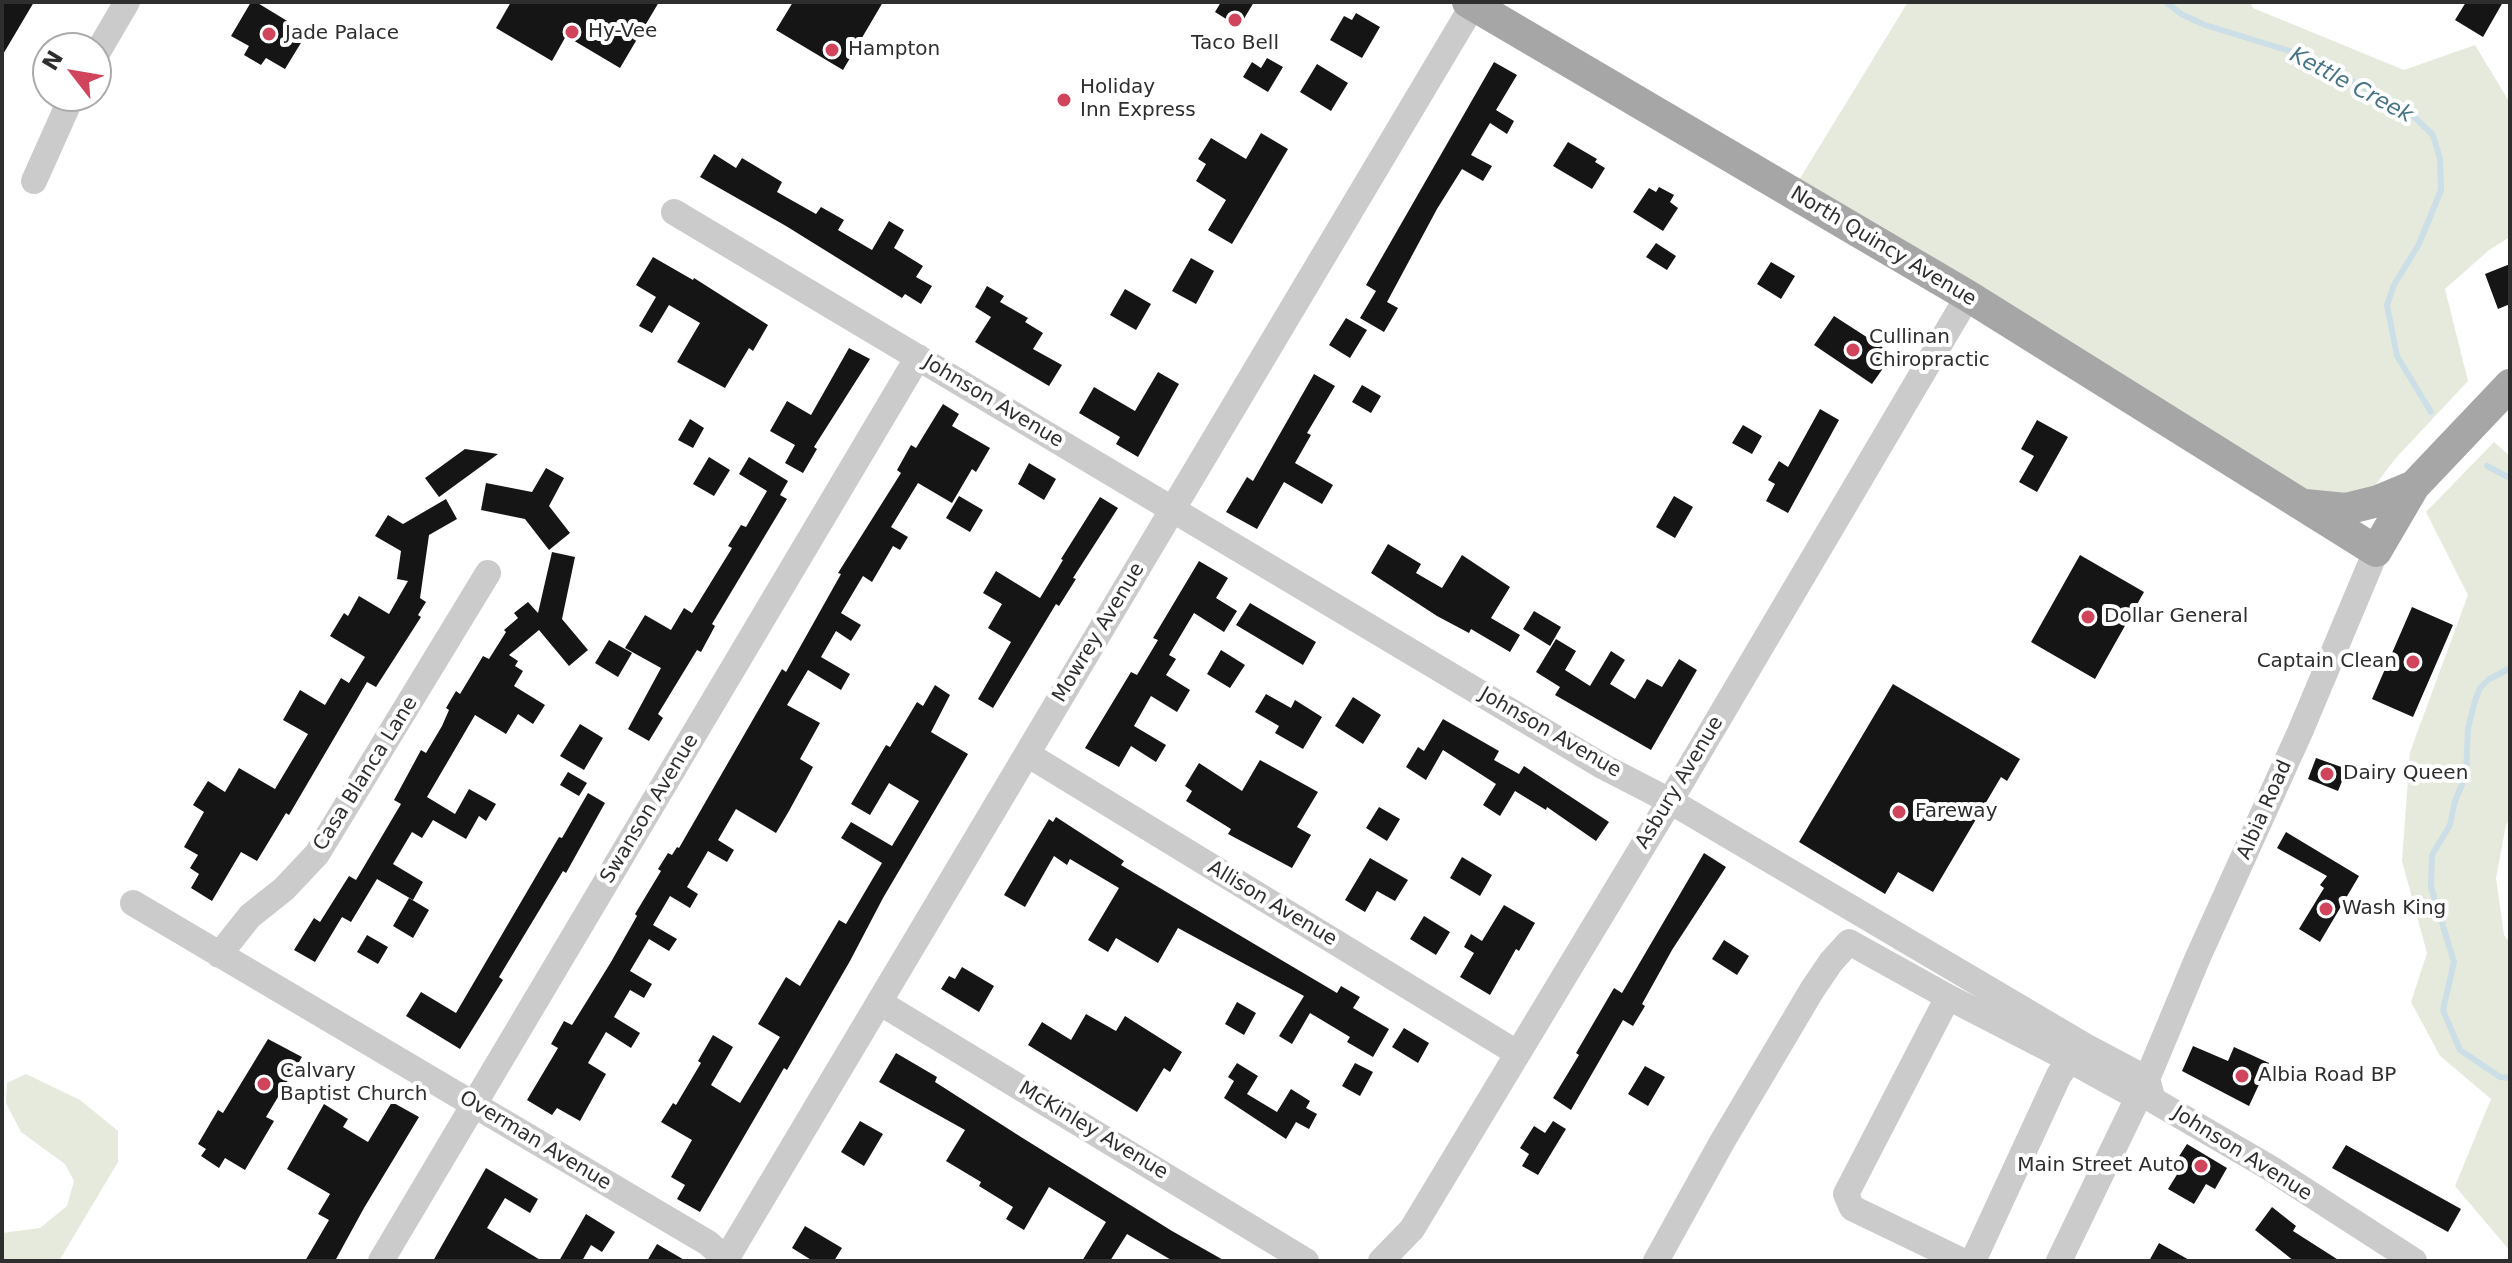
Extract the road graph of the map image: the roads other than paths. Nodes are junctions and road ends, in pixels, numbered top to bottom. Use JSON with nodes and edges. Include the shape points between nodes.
{"nodes":[{"id":1,"x":127,"y":2,"type":"edge"},
{"id":2,"x":1470,"y":4,"type":"edge"},
{"id":3,"x":109,"y":32,"type":"edge"},
{"id":4,"x":65,"y":112,"type":"edge"},
{"id":5,"x":34,"y":181,"type":"dead end"},
{"id":6,"x":674,"y":212,"type":"dead end"},
{"id":7,"x":1968,"y":296,"type":"junction"},
{"id":8,"x":918,"y":357,"type":"junction"},
{"id":9,"x":2510,"y":385,"type":"edge"},
{"id":10,"x":2414,"y":486,"type":"junction"},
{"id":11,"x":2300,"y":504,"type":"junction"},
{"id":12,"x":1173,"y":509,"type":"junction"},
{"id":13,"x":2376,"y":551,"type":"junction"},
{"id":14,"x":488,"y":573,"type":"dead end"},
{"id":15,"x":1027,"y":754,"type":"junction"},
{"id":16,"x":1670,"y":801,"type":"junction"},
{"id":17,"x":133,"y":903,"type":"dead end"},
{"id":18,"x":219,"y":955,"type":"junction"},
{"id":19,"x":1948,"y":997,"type":"junction"},
{"id":20,"x":879,"y":1002,"type":"junction"},
{"id":21,"x":1517,"y":1053,"type":"junction"},
{"id":22,"x":2070,"y":1060,"type":"junction"},
{"id":23,"x":2142,"y":1088,"type":"junction"},
{"id":24,"x":474,"y":1105,"type":"junction"},
{"id":25,"x":381,"y":1261,"type":"edge"},
{"id":26,"x":726,"y":1261,"type":"edge"},
{"id":27,"x":1306,"y":1261,"type":"edge"},
{"id":28,"x":1381,"y":1261,"type":"edge"},
{"id":29,"x":1656,"y":1261,"type":"edge"},
{"id":30,"x":1962,"y":1261,"type":"edge"},
{"id":31,"x":1973,"y":1261,"type":"edge"},
{"id":32,"x":2059,"y":1261,"type":"edge"},
{"id":33,"x":2414,"y":1261,"type":"edge"}],
"edges":[{"from":1,"to":3,"type":"street"},
{"from":2,"to":7,"type":"main road","name":"North Quincy Avenue"},
{"from":2,"to":12,"type":"street","name":"Mowrey Avenue"},
{"from":4,"to":5,"type":"street"},
{"from":6,"to":8,"type":"street","name":"Johnson Avenue"},
{"from":7,"to":11,"type":"main road","name":"North Quincy Avenue"},
{"from":7,"to":16,"type":"street","name":"Asbury Avenue"},
{"from":8,"to":12,"type":"street","name":"Johnson Avenue"},
{"from":8,"to":24,"type":"street","name":"Swanson Avenue"},
{"from":9,"to":10,"type":"main road","name":"Albia Road"},
{"from":10,"to":11,"type":"main road","via":[[2346,509]]},
{"from":10,"to":13,"type":"main road","name":"Albia Road"},
{"from":11,"to":13,"type":"main road","name":"North Quincy Avenue"},
{"from":12,"to":15,"type":"street","name":"Mowrey Avenue"},
{"from":12,"to":16,"type":"street","name":"Johnson Avenue","via":[[1604,767]]},
{"from":13,"to":23,"type":"street","name":"Albia Road"},
{"from":14,"to":18,"type":"street","name":"Casa Blanca Lane","via":[[317,854],[250,916]]},
{"from":15,"to":20,"type":"street","name":"Mowrey Avenue"},
{"from":15,"to":21,"type":"street","name":"Allison Avenue"},
{"from":16,"to":21,"type":"street","name":"Asbury Avenue"},
{"from":16,"to":23,"type":"street","name":"Johnson Avenue","via":[[2085,1046]]},
{"from":17,"to":18,"type":"street","name":"Overman Avenue"},
{"from":18,"to":24,"type":"street","name":"Overman Avenue"},
{"from":19,"to":22,"type":"street"},
{"from":19,"to":29,"type":"street","via":[[1849,942],[1812,990]]},
{"from":19,"to":30,"type":"street","via":[[1846,1194],[1852,1208]]},
{"from":20,"to":26,"type":"street","name":"Mowrey Avenue"},
{"from":20,"to":27,"type":"street","name":"McKinley Avenue"},
{"from":21,"to":28,"type":"street","name":"Asbury Avenue","via":[[1412,1229]]},
{"from":22,"to":23,"type":"street"},
{"from":22,"to":31,"type":"street"},
{"from":23,"to":32,"type":"street","name":"Albia Road"},
{"from":23,"to":33,"type":"street","name":"Johnson Avenue","via":[[2153,1100]]},
{"from":24,"to":25,"type":"street","name":"Swanson Avenue"},
{"from":24,"to":26,"type":"street","name":"Overman Avenue","via":[[708,1243]]}]}
